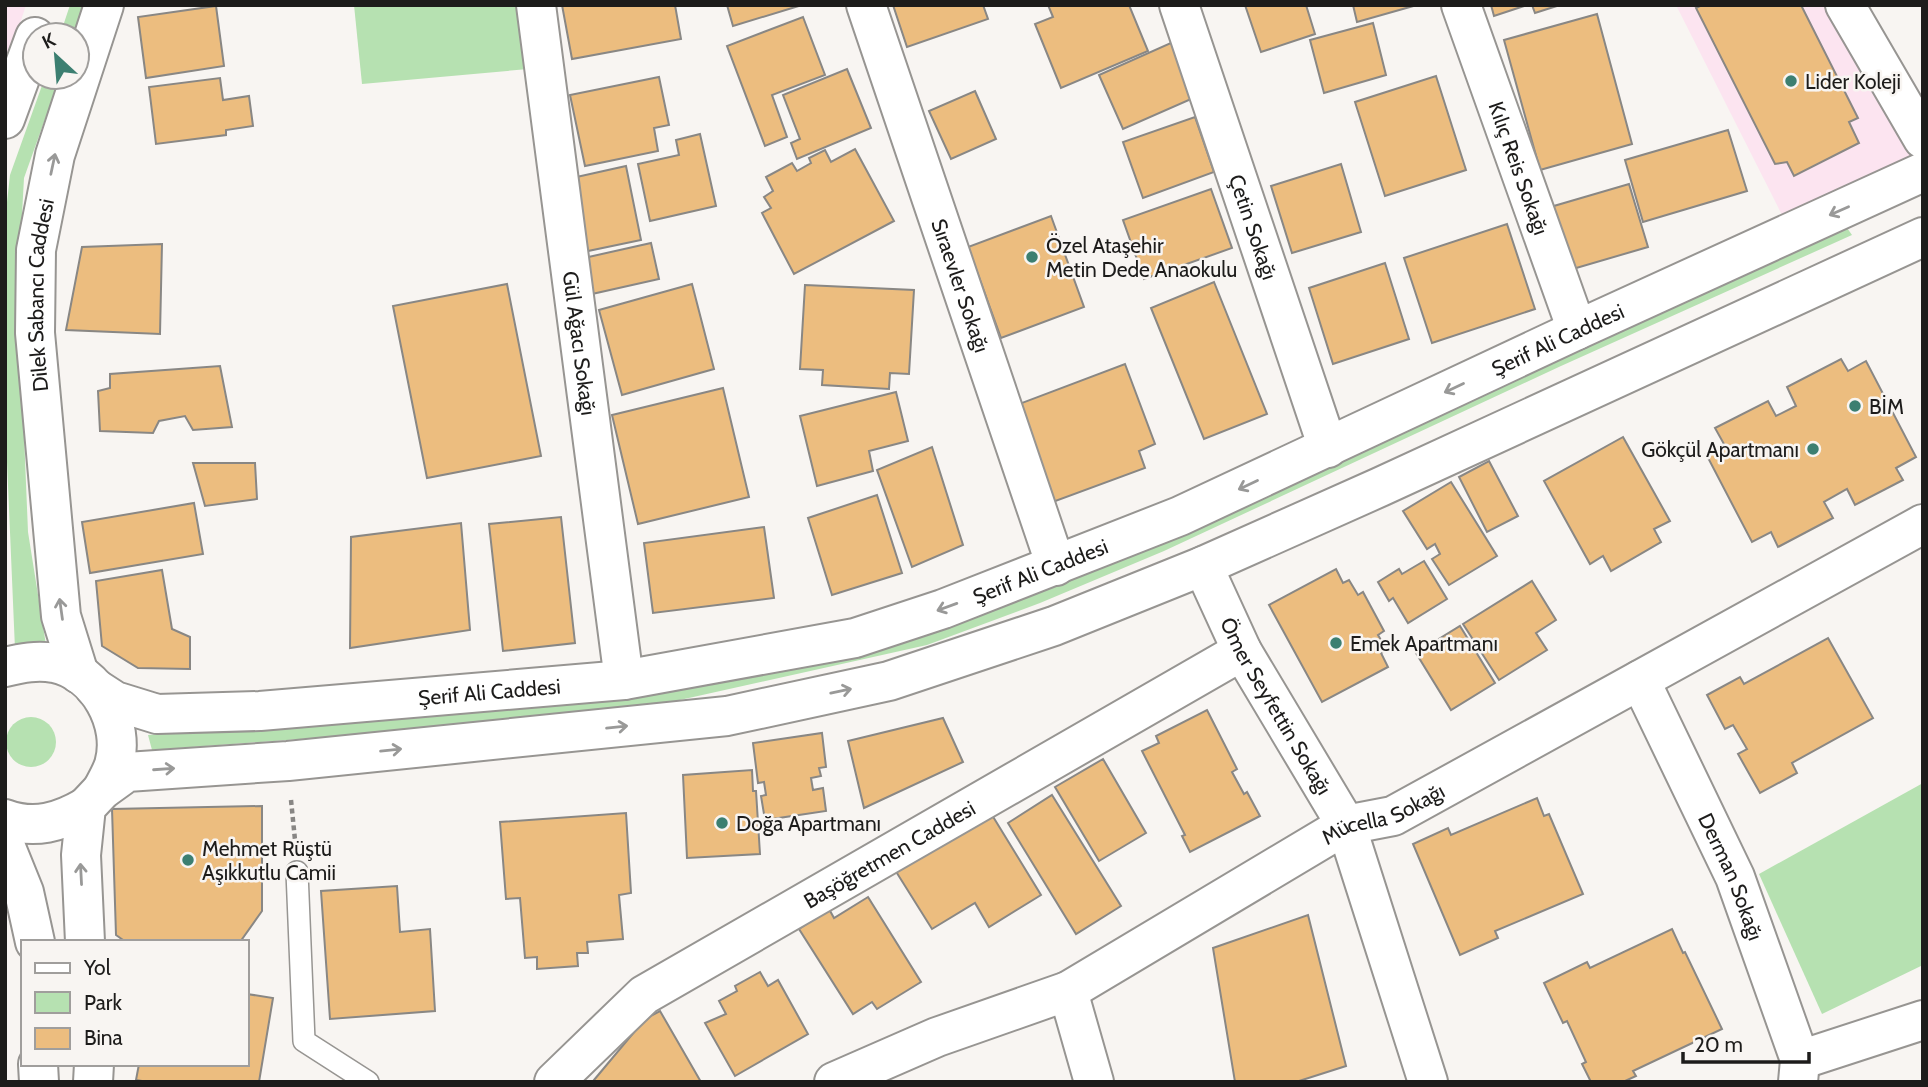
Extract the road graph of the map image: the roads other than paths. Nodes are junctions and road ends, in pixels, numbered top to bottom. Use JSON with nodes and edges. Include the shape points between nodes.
{"nodes":[{"id":1,"x":104,"y":5,"type":"edge"},
{"id":2,"x":536,"y":5,"type":"edge"},
{"id":3,"x":866,"y":5,"type":"edge"},
{"id":4,"x":1179,"y":5,"type":"edge"},
{"id":5,"x":1461,"y":5,"type":"edge"},
{"id":6,"x":1845,"y":5,"type":"edge"},
{"id":7,"x":21,"y":75,"type":"edge"},
{"id":8,"x":5,"y":119,"type":"edge"},
{"id":9,"x":1923,"y":138,"type":"edge"},
{"id":10,"x":1907,"y":179,"type":"edge"},
{"id":11,"x":1921,"y":240,"type":"edge"},
{"id":12,"x":1577,"y":330,"type":"junction"},
{"id":13,"x":1328,"y":448,"type":"junction"},
{"id":14,"x":1923,"y":524,"type":"edge"},
{"id":15,"x":1203,"y":565,"type":"junction"},
{"id":16,"x":1056,"y":566,"type":"junction"},
{"id":17,"x":1242,"y":652,"type":"junction"},
{"id":18,"x":5,"y":667,"type":"edge"},
{"id":19,"x":624,"y":680,"type":"junction"},
{"id":20,"x":1640,"y":680,"type":"junction"},
{"id":21,"x":87,"y":681,"type":"junction"},
{"id":22,"x":94,"y":799,"type":"junction"},
{"id":23,"x":5,"y":819,"type":"edge"},
{"id":24,"x":1346,"y":825,"type":"junction"},
{"id":25,"x":5,"y":845,"type":"edge"},
{"id":26,"x":297,"y":872,"type":"road end"},
{"id":27,"x":35,"y":940,"type":"edge"},
{"id":28,"x":85,"y":940,"type":"edge"},
{"id":29,"x":1068,"y":991,"type":"junction"},
{"id":30,"x":1923,"y":1020,"type":"edge"},
{"id":31,"x":1799,"y":1071,"type":"edge"},
{"id":32,"x":368,"y":1082,"type":"edge"},
{"id":33,"x":554,"y":1082,"type":"edge"},
{"id":34,"x":834,"y":1082,"type":"edge"},
{"id":35,"x":1094,"y":1082,"type":"edge"},
{"id":36,"x":1428,"y":1082,"type":"edge"}],
"edges":[{"from":21,"to":1,"type":"street","name":"Dilek Sabancı Caddesi","one_way":true,"via":[[61,616],[36,333],[36,250],[55,155]]},
{"from":2,"to":19,"type":"street","name":"Gül Ağacı Sokağı"},
{"from":3,"to":16,"type":"street","name":"Sıraevler Sokağı"},
{"from":4,"to":13,"type":"street","name":"Çetin Sokağı"},
{"from":5,"to":12,"type":"street","name":"Kılıç Reis Sokağı"},
{"from":6,"to":9,"type":"street"},
{"from":7,"to":8,"type":"street"},
{"from":10,"to":11,"type":"street"},
{"from":10,"to":12,"type":"street","name":"Şerif Ali Caddesi","one_way":true},
{"from":11,"to":15,"type":"street"},
{"from":12,"to":13,"type":"street","name":"Şerif Ali Caddesi","one_way":true},
{"from":13,"to":16,"type":"street","name":"Şerif Ali Caddesi","one_way":true},
{"from":14,"to":20,"type":"street","name":"Mücella Sokağı"},
{"from":15,"to":17,"type":"street","name":"Ömer Seyfettin Sokağı"},
{"from":22,"to":15,"type":"street","one_way":true,"via":[[127,772],[288,761],[727,716],[889,681],[1054,626]]},
{"from":16,"to":19,"type":"street","name":"Şerif Ali Caddesi","one_way":true,"via":[[855,638]]},
{"from":17,"to":24,"type":"street","name":"Ömer Seyfettin Sokağı"},
{"from":17,"to":33,"type":"street","name":"Başöğretmen Caddesi","via":[[644,995]]},
{"from":18,"to":21,"type":"street","name":"Şerif Ali Caddesi","via":[[31,661],[56,664]]},
{"from":19,"to":21,"type":"street","name":"Şerif Ali Caddesi","via":[[260,711],[157,713],[115,701]]},
{"from":20,"to":24,"type":"street","name":"Mücella Sokağı","via":[[1393,816]]},
{"from":20,"to":31,"type":"street","name":"Derman Sokağı","via":[[1735,877]]},
{"from":21,"to":22,"type":"street","name":"Dilek Sabancı Caddesi","via":[[110,710],[117,737],[114,765]]},
{"from":22,"to":23,"type":"street","via":[[65,819],[41,825]]},
{"from":28,"to":22,"type":"street","name":"Dilek Sabancı Caddesi","one_way":true,"via":[[81,855]]},
{"from":24,"to":29,"type":"street","name":"Mücella Sokağı"},
{"from":24,"to":36,"type":"street","name":"Ömer Seyfettin Sokağı"},
{"from":25,"to":27,"type":"street"},
{"from":26,"to":32,"type":"lane","via":[[304,1041]]},
{"from":29,"to":34,"type":"street","name":"Mücella Sokağı","via":[[937,1037]]},
{"from":29,"to":35,"type":"street"},
{"from":30,"to":31,"type":"street"}]}
